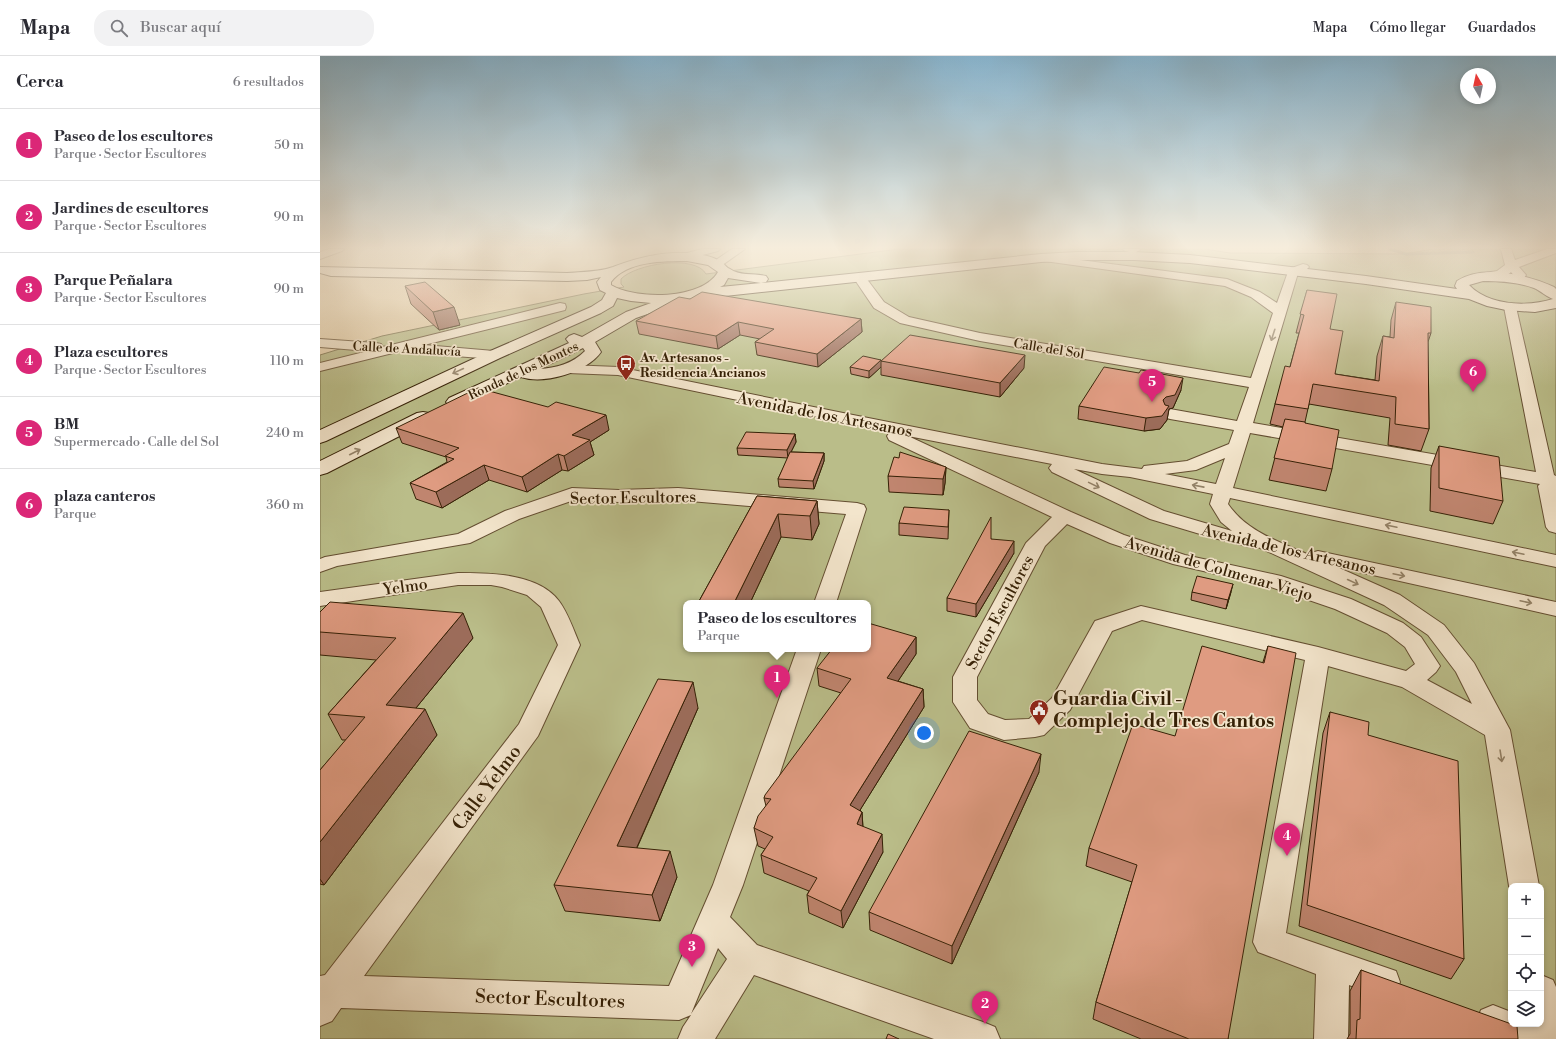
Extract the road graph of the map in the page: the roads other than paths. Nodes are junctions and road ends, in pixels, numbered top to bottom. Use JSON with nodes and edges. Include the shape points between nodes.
{"nodes":[{"id":1,"x":609,"y":295,"type":"edge"},
{"id":2,"x":626,"y":295,"type":"edge"},
{"id":3,"x":689,"y":295,"type":"joint"},
{"id":4,"x":872,"y":295,"type":"edge"},
{"id":5,"x":1257,"y":295,"type":"edge"},
{"id":6,"x":1287,"y":295,"type":"edge"},
{"id":7,"x":1470,"y":295,"type":"edge"},
{"id":8,"x":1555,"y":300,"type":"edge"},
{"id":9,"x":560,"y":307,"type":"dead end"},
{"id":10,"x":1510,"y":307,"type":"junction"},
{"id":11,"x":1280,"y":312,"type":"junction"},
{"id":12,"x":532,"y":339,"type":"junction"},
{"id":13,"x":320,"y":343,"type":"edge"},
{"id":14,"x":588,"y":347,"type":"junction"},
{"id":15,"x":394,"y":348,"type":"junction"},
{"id":16,"x":494,"y":355,"type":"junction"},
{"id":17,"x":320,"y":367,"type":"edge"},
{"id":18,"x":568,"y":369,"type":"junction"},
{"id":19,"x":618,"y":370,"type":"junction"},
{"id":20,"x":514,"y":374,"type":"junction"},
{"id":21,"x":1258,"y":384,"type":"junction"},
{"id":22,"x":1170,"y":414,"type":"edge"},
{"id":23,"x":868,"y":423,"type":"junction"},
{"id":24,"x":1244,"y":427,"type":"junction"},
{"id":25,"x":320,"y":437,"type":"edge"},
{"id":26,"x":1238,"y":447,"type":"junction"},
{"id":27,"x":1033,"y":456,"type":"junction"},
{"id":28,"x":320,"y":469,"type":"edge"},
{"id":29,"x":1130,"y":472,"type":"junction"},
{"id":30,"x":1550,"y":482,"type":"edge"},
{"id":31,"x":1223,"y":491,"type":"junction"},
{"id":32,"x":1277,"y":502,"type":"junction"},
{"id":33,"x":1064,"y":516,"type":"junction"},
{"id":34,"x":1556,"y":528,"type":"edge"},
{"id":35,"x":1250,"y":536,"type":"junction"},
{"id":36,"x":1279,"y":548,"type":"junction"},
{"id":37,"x":1556,"y":561,"type":"edge"},
{"id":38,"x":320,"y":566,"type":"edge"},
{"id":39,"x":491,"y":579,"type":"joint"},
{"id":40,"x":320,"y":599,"type":"edge"},
{"id":41,"x":826,"y":600,"type":"edge"},
{"id":42,"x":1556,"y":609,"type":"edge"},
{"id":43,"x":808,"y":652,"type":"edge"},
{"id":44,"x":1318,"y":655,"type":"junction"},
{"id":45,"x":1410,"y":681,"type":"junction"},
{"id":46,"x":1497,"y":730,"type":"junction"},
{"id":47,"x":1523,"y":883,"type":"edge"},
{"id":48,"x":713,"y":921,"type":"junction"},
{"id":49,"x":747,"y":957,"type":"junction"},
{"id":50,"x":1333,"y":964,"type":"junction"},
{"id":51,"x":1414,"y":993,"type":"edge"},
{"id":52,"x":324,"y":998,"type":"edge"},
{"id":53,"x":1544,"y":1009,"type":"edge"},
{"id":54,"x":1465,"y":1012,"type":"edge"},
{"id":55,"x":695,"y":1039,"type":"edge"},
{"id":56,"x":983,"y":1039,"type":"edge"},
{"id":57,"x":1331,"y":1039,"type":"edge"},
{"id":58,"x":1538,"y":1039,"type":"edge"},
{"id":59,"x":1549,"y":1039,"type":"edge"}],
"edges":[{"from":1,"to":12,"type":"street","name":"Ronda de los Montes","via":[[608,303],[596,310]]},
{"from":2,"to":3,"type":"street","via":[[637,298]]},
{"from":3,"to":14,"type":"street","name":"Ronda de los Montes","via":[[631,315]]},
{"from":4,"to":21,"type":"street","name":"Calle del Sol","via":[[879,305],[905,320],[980,337]]},
{"from":5,"to":11,"type":"street"},
{"from":6,"to":11,"type":"street","name":"Avenida de Colmenar Viejo"},
{"from":7,"to":10,"type":"street"},
{"from":8,"to":10,"type":"street","via":[[1534,308]]},
{"from":9,"to":15,"type":"street"},
{"from":10,"to":30,"type":"street"},
{"from":11,"to":21,"type":"street","name":"Avenida de Colmenar Viejo","one_way":true},
{"from":12,"to":14,"type":"street","via":[[577,339]]},
{"from":12,"to":16,"type":"street","name":"Ronda de los Montes"},
{"from":13,"to":15,"type":"street","name":"Calle de Andalucía"},
{"from":14,"to":18,"type":"street","via":[[586,360]]},
{"from":14,"to":19,"type":"street","name":"Avenida de los Artesanos","via":[[599,362]]},
{"from":14,"to":20,"type":"street","name":"Ronda de los Montes"},
{"from":15,"to":16,"type":"street","name":"Calle de Andalucía"},
{"from":15,"to":17,"type":"street"},
{"from":16,"to":20,"type":"street","via":[[496,366]]},
{"from":16,"to":25,"type":"street","name":"Ronda de los Montes","one_way":true},
{"from":18,"to":19,"type":"street","name":"Avenida de los Artesanos"},
{"from":18,"to":20,"type":"street"},
{"from":19,"to":23,"type":"street","name":"Avenida de los Artesanos"},
{"from":28,"to":20,"type":"street","name":"Ronda de los Montes","one_way":true},
{"from":21,"to":24,"type":"street","name":"Avenida de Colmenar Viejo"},
{"from":22,"to":24,"type":"street"},
{"from":23,"to":27,"type":"street","name":"Avenida de los Artesanos"},
{"from":23,"to":33,"type":"street","name":"Avenida de Colmenar Viejo"},
{"from":24,"to":26,"type":"street","name":"Avenida de Colmenar Viejo"},
{"from":24,"to":30,"type":"street"},
{"from":26,"to":29,"type":"street","via":[[1190,466]]},
{"from":26,"to":31,"type":"street","name":"Avenida de Colmenar Viejo"},
{"from":27,"to":29,"type":"street","name":"Avenida de los Artesanos"},
{"from":27,"to":36,"type":"street","name":"Avenida de los Artesanos","one_way":true,"via":[[1157,515]]},
{"from":31,"to":29,"type":"street","name":"Avenida de los Artesanos","one_way":true},
{"from":30,"to":34,"type":"street"},
{"from":31,"to":32,"type":"street","name":"Avenida de los Artesanos"},
{"from":31,"to":35,"type":"street","name":"Avenida de Colmenar Viejo","via":[[1219,504],[1228,518]]},
{"from":32,"to":35,"type":"street","via":[[1255,505],[1242,515]]},
{"from":37,"to":32,"type":"street","name":"Avenida de los Artesanos","one_way":true},
{"from":33,"to":44,"type":"street","name":"Sector Escultores","via":[[1036,543],[965,677],[965,702],[979,721],[1004,730],[1035,728],[1061,704],[1103,626],[1141,613]]},
{"from":33,"to":45,"type":"street","name":"Avenida de Colmenar Viejo","via":[[1116,539],[1180,560],[1274,581],[1343,604],[1395,628],[1413,642],[1428,666]]},
{"from":35,"to":36,"type":"street","name":"Avenida de Colmenar Viejo"},
{"from":36,"to":42,"type":"street","name":"Avenida de los Artesanos","one_way":true},
{"from":36,"to":46,"type":"street","name":"Avenida de Colmenar Viejo","one_way":true,"via":[[1392,600],[1436,630],[1466,669]]},
{"from":38,"to":41,"type":"street","name":"Sector Escultores","via":[[332,561],[463,539],[512,516],[572,494],[678,494],[858,509]]},
{"from":39,"to":40,"type":"street","name":"Yelmo","via":[[458,579]]},
{"from":39,"to":52,"type":"street","name":"Calle Yelmo","via":[[535,590],[550,604],[569,645],[530,730]]},
{"from":43,"to":48,"type":"street","name":"Sector Escultores","via":[[728,885]]},
{"from":44,"to":45,"type":"street","name":"Sector Escultores"},
{"from":44,"to":50,"type":"street","via":[[1269,942]]},
{"from":45,"to":46,"type":"street","name":"Sector Escultores"},
{"from":46,"to":47,"type":"street","name":"Avenida de Colmenar Viejo","one_way":true},
{"from":48,"to":49,"type":"street"},
{"from":48,"to":52,"type":"street","name":"Sector Escultores","via":[[679,1003]]},
{"from":49,"to":55,"type":"street"},
{"from":49,"to":56,"type":"street"},
{"from":50,"to":51,"type":"street"},
{"from":50,"to":57,"type":"street"},
{"from":53,"to":59,"type":"street"},
{"from":54,"to":58,"type":"street"}]}
